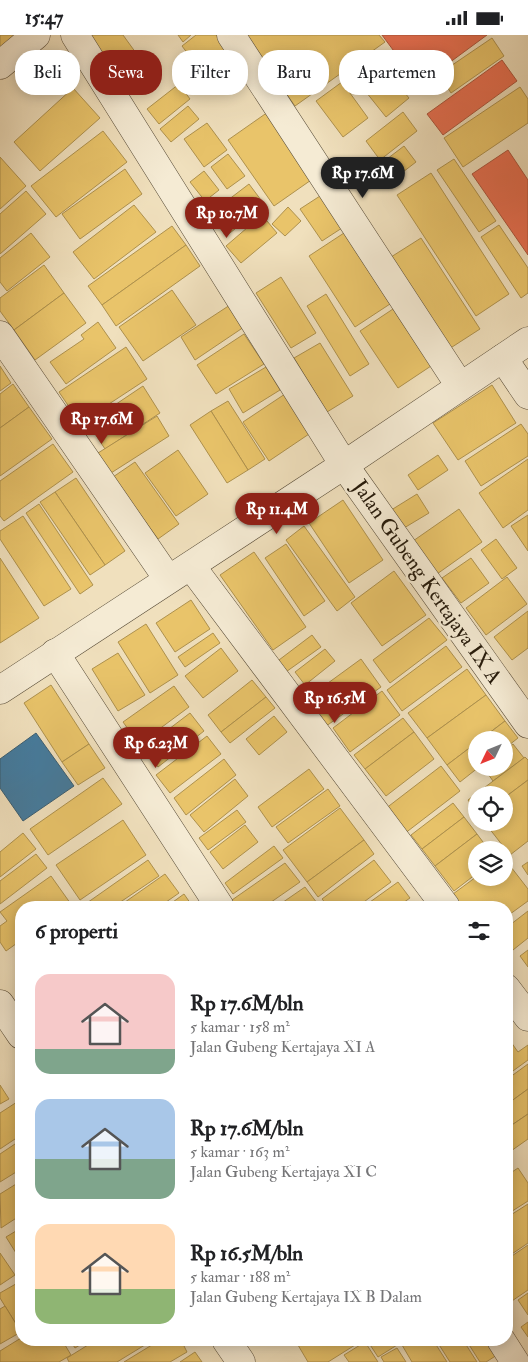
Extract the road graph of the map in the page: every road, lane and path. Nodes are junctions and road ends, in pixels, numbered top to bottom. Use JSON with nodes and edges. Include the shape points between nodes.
{"nodes":[{"id":1,"x":36,"y":35,"type":"edge"},
{"id":2,"x":75,"y":35,"type":"edge"},
{"id":3,"x":231,"y":35,"type":"edge"},
{"id":4,"x":0,"y":65,"type":"edge"},
{"id":5,"x":0,"y":335,"type":"edge"},
{"id":6,"x":528,"y":341,"type":"edge"},
{"id":7,"x":503,"y":358,"type":"junction"},
{"id":8,"x":460,"y":386,"type":"junction"},
{"id":9,"x":528,"y":395,"type":"edge"},
{"id":10,"x":344,"y":465,"type":"junction"},
{"id":11,"x":180,"y":573,"type":"junction"},
{"id":12,"x":55,"y":653,"type":"junction"},
{"id":13,"x":3,"y":682,"type":"edge"},
{"id":14,"x":528,"y":724,"type":"edge"},
{"id":15,"x":216,"y":901,"type":"edge"},
{"id":16,"x":441,"y":901,"type":"edge"},
{"id":17,"x":513,"y":997,"type":"edge"},
{"id":18,"x":0,"y":1004,"type":"edge"},
{"id":19,"x":528,"y":1017,"type":"edge"},
{"id":20,"x":15,"y":1026,"type":"edge"},
{"id":21,"x":230,"y":1346,"type":"edge"},
{"id":22,"x":241,"y":1362,"type":"edge"}],
"edges":[{"from":1,"to":4,"type":"street"},
{"from":2,"to":10,"type":"street","name":"Jalan Gubeng Kertajaya IX A"},
{"from":3,"to":8,"type":"street"},
{"from":5,"to":11,"type":"street"},
{"from":6,"to":7,"type":"street"},
{"from":7,"to":8,"type":"street"},
{"from":7,"to":9,"type":"street"},
{"from":8,"to":10,"type":"street"},
{"from":10,"to":11,"type":"street"},
{"from":10,"to":14,"type":"street","name":"Jalan Gubeng Kertajaya IX A"},
{"from":11,"to":12,"type":"street"},
{"from":11,"to":16,"type":"street"},
{"from":12,"to":13,"type":"street"},
{"from":12,"to":15,"type":"street"},
{"from":17,"to":19,"type":"street"},
{"from":18,"to":20,"type":"street"},
{"from":21,"to":22,"type":"street"}]}
